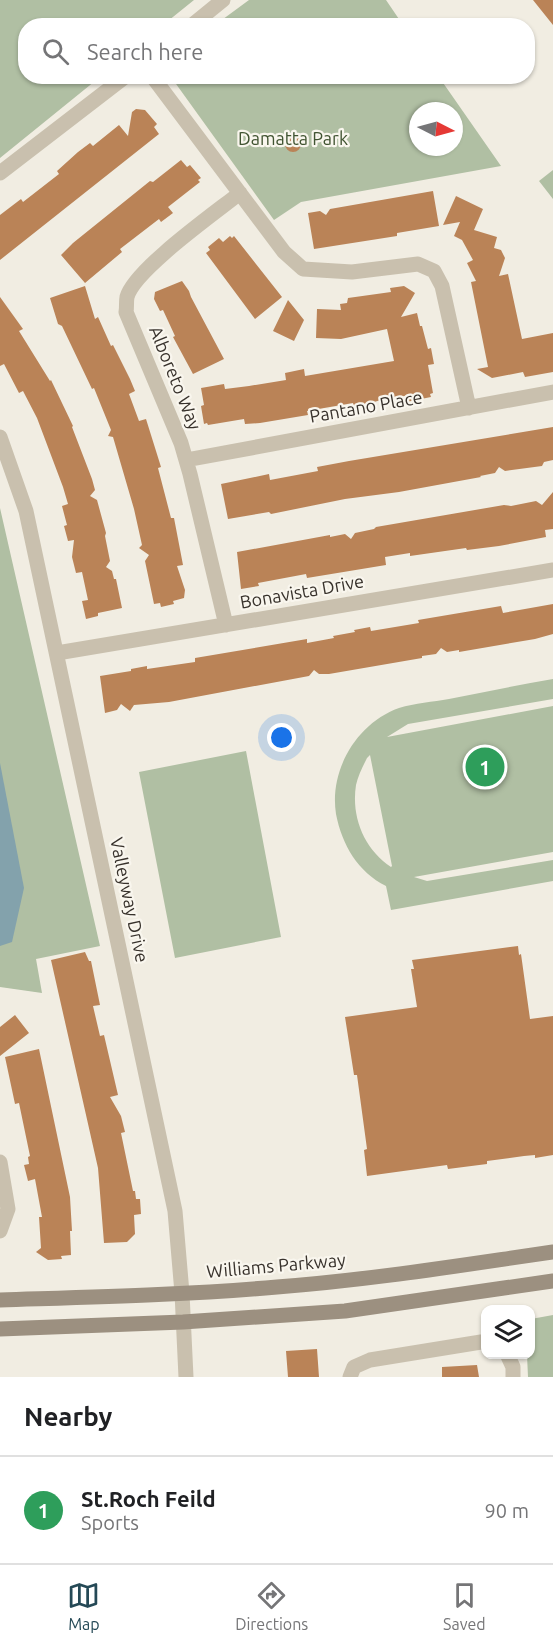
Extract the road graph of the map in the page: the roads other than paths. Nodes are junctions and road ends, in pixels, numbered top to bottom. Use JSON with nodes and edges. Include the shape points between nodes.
{"nodes":[{"id":1,"x":223,"y":0,"type":"edge"},
{"id":2,"x":201,"y":18,"type":"edge"},
{"id":3,"x":116,"y":84,"type":"edge"},
{"id":4,"x":158,"y":84,"type":"edge"},
{"id":5,"x":0,"y":172,"type":"edge"},
{"id":6,"x":240,"y":193,"type":"junction"},
{"id":7,"x":553,"y":392,"type":"edge"},
{"id":8,"x":469,"y":408,"type":"junction"},
{"id":9,"x":0,"y":437,"type":"edge"},
{"id":10,"x":186,"y":460,"type":"junction"},
{"id":11,"x":553,"y":570,"type":"edge"},
{"id":12,"x":226,"y":625,"type":"junction"},
{"id":13,"x":57,"y":653,"type":"junction"},
{"id":14,"x":0,"y":1162,"type":"edge"},
{"id":15,"x":0,"y":1230,"type":"edge"},
{"id":16,"x":553,"y":1252,"type":"edge"},
{"id":17,"x":553,"y":1281,"type":"edge"},
{"id":18,"x":182,"y":1293,"type":"junction"},
{"id":19,"x":0,"y":1300,"type":"edge"},
{"id":20,"x":183,"y":1322,"type":"junction"},
{"id":21,"x":0,"y":1329,"type":"edge"},
{"id":22,"x":481,"y":1342,"type":"edge"},
{"id":23,"x":509,"y":1359,"type":"edge"},
{"id":24,"x":186,"y":1377,"type":"edge"},
{"id":25,"x":350,"y":1377,"type":"edge"},
{"id":26,"x":513,"y":1377,"type":"edge"}],
"edges":[{"from":1,"to":2,"type":"street"},
{"from":3,"to":5,"type":"street"},
{"from":4,"to":6,"type":"street"},
{"from":6,"to":8,"type":"street","via":[[284,252],[303,269],[351,272],[418,264],[434,271],[442,286]]},
{"from":6,"to":10,"type":"street","name":"Alboreto Way","via":[[150,266],[127,297],[126,312]]},
{"from":7,"to":8,"type":"street","name":"Pantano Place"},
{"from":8,"to":10,"type":"street","name":"Pantano Place"},
{"from":9,"to":13,"type":"street","name":"Valleyway Drive","via":[[26,511]]},
{"from":10,"to":12,"type":"street","name":"Alboreto Way"},
{"from":11,"to":12,"type":"street","name":"Bonavista Drive"},
{"from":12,"to":13,"type":"street","name":"Bonavista Drive"},
{"from":13,"to":18,"type":"street","name":"Valleyway Drive","via":[[175,1210]]},
{"from":14,"to":15,"type":"street","via":[[8,1209]]},
{"from":16,"to":18,"type":"main road","name":"Williams Parkway","via":[[323,1282]]},
{"from":17,"to":20,"type":"main road","via":[[345,1311]]},
{"from":18,"to":19,"type":"main road","name":"Williams Parkway"},
{"from":18,"to":20,"type":"street","name":"Valleyway Drive"},
{"from":20,"to":21,"type":"main road"},
{"from":20,"to":24,"type":"street","name":"Valleyway Drive"},
{"from":22,"to":25,"type":"street","via":[[370,1360],[354,1367]]},
{"from":23,"to":26,"type":"street"}]}
